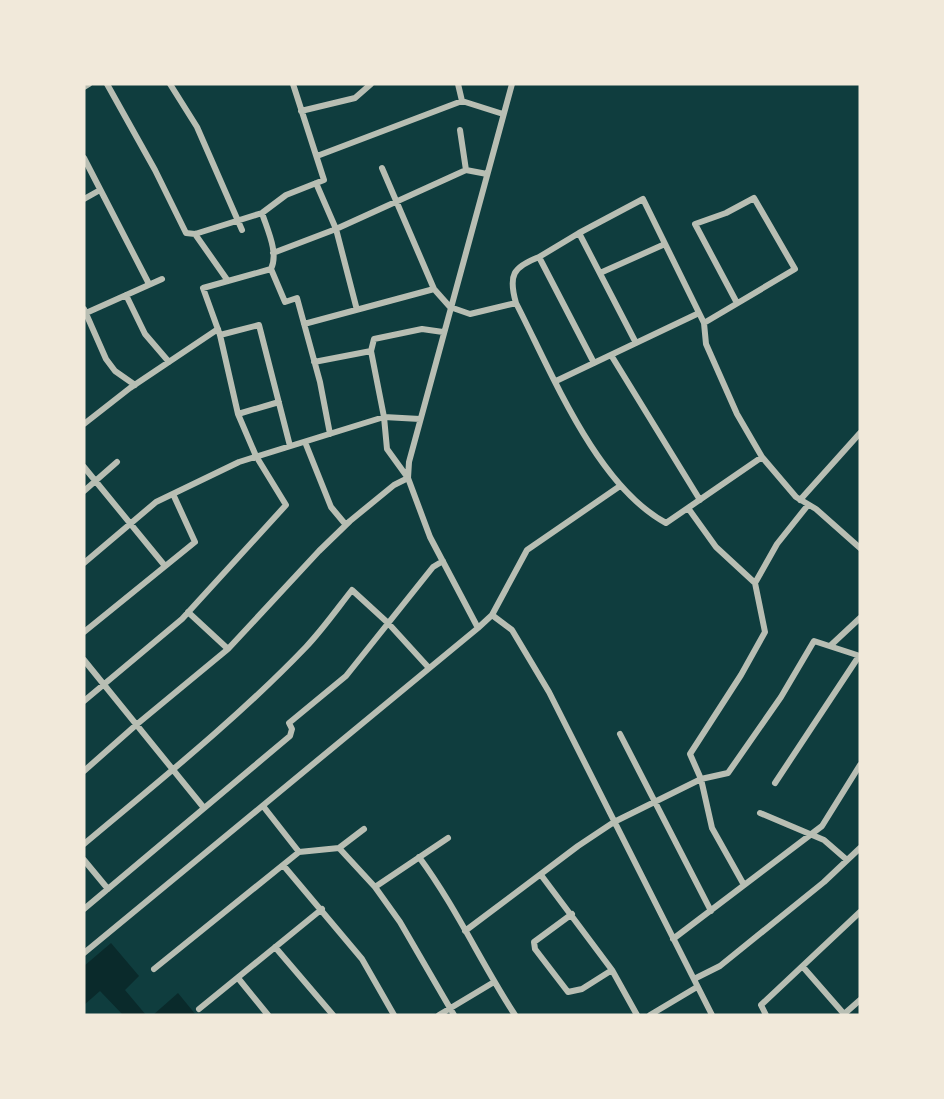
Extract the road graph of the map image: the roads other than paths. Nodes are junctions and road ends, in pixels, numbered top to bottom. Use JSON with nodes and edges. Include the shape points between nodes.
{"nodes":[{"id":1,"x":89,"y":84,"type":"edge"},
{"id":2,"x":107,"y":84,"type":"edge"},
{"id":3,"x":170,"y":84,"type":"edge"},
{"id":4,"x":293,"y":84,"type":"edge"},
{"id":5,"x":371,"y":84,"type":"edge"},
{"id":6,"x":458,"y":84,"type":"edge"},
{"id":7,"x":512,"y":84,"type":"edge"},
{"id":8,"x":84,"y":87,"type":"edge"},
{"id":9,"x":462,"y":101,"type":"junction"},
{"id":10,"x":301,"y":111,"type":"junction"},
{"id":11,"x":503,"y":114,"type":"junction"},
{"id":12,"x":460,"y":130,"type":"dead end"},
{"id":13,"x":316,"y":156,"type":"junction"},
{"id":14,"x":84,"y":158,"type":"edge"},
{"id":15,"x":382,"y":168,"type":"dead end"},
{"id":16,"x":466,"y":170,"type":"junction"},
{"id":17,"x":487,"y":174,"type":"junction"},
{"id":18,"x":316,"y":183,"type":"junction"},
{"id":19,"x":100,"y":190,"type":"junction"},
{"id":20,"x":84,"y":199,"type":"edge"},
{"id":21,"x":398,"y":202,"type":"junction"},
{"id":22,"x":262,"y":213,"type":"junction"},
{"id":23,"x":238,"y":220,"type":"junction"},
{"id":24,"x":336,"y":229,"type":"junction"},
{"id":25,"x":242,"y":230,"type":"dead end"},
{"id":26,"x":579,"y":232,"type":"junction"},
{"id":27,"x":195,"y":234,"type":"junction"},
{"id":28,"x":665,"y":244,"type":"junction"},
{"id":29,"x":273,"y":253,"type":"junction"},
{"id":30,"x":539,"y":257,"type":"junction"},
{"id":31,"x":271,"y":269,"type":"junction"},
{"id":32,"x":600,"y":273,"type":"junction"},
{"id":33,"x":162,"y":279,"type":"dead end"},
{"id":34,"x":228,"y":281,"type":"junction"},
{"id":35,"x":149,"y":285,"type":"junction"},
{"id":36,"x":434,"y":289,"type":"junction"},
{"id":37,"x":126,"y":295,"type":"junction"},
{"id":38,"x":516,"y":303,"type":"junction"},
{"id":39,"x":737,"y":303,"type":"junction"},
{"id":40,"x":450,"y":308,"type":"junction"},
{"id":41,"x":357,"y":310,"type":"junction"},
{"id":42,"x":85,"y":311,"type":"edge"},
{"id":43,"x":699,"y":313,"type":"junction"},
{"id":44,"x":704,"y":323,"type":"junction"},
{"id":45,"x":304,"y":324,"type":"junction"},
{"id":46,"x":219,"y":332,"type":"junction"},
{"id":47,"x":443,"y":332,"type":"junction"},
{"id":48,"x":636,"y":343,"type":"junction"},
{"id":49,"x":371,"y":351,"type":"junction"},
{"id":50,"x":611,"y":355,"type":"junction"},
{"id":51,"x":314,"y":362,"type":"junction"},
{"id":52,"x":169,"y":363,"type":"junction"},
{"id":53,"x":594,"y":363,"type":"junction"},
{"id":54,"x":556,"y":381,"type":"junction"},
{"id":55,"x":135,"y":385,"type":"junction"},
{"id":56,"x":279,"y":402,"type":"junction"},
{"id":57,"x":238,"y":414,"type":"junction"},
{"id":58,"x":384,"y":417,"type":"junction"},
{"id":59,"x":420,"y":419,"type":"junction"},
{"id":60,"x":86,"y":420,"type":"edge"},
{"id":61,"x":860,"y":433,"type":"edge"},
{"id":62,"x":330,"y":434,"type":"junction"},
{"id":63,"x":305,"y":442,"type":"junction"},
{"id":64,"x":290,"y":446,"type":"junction"},
{"id":65,"x":256,"y":456,"type":"junction"},
{"id":66,"x":762,"y":457,"type":"junction"},
{"id":67,"x":117,"y":462,"type":"dead end"},
{"id":68,"x":84,"y":467,"type":"edge"},
{"id":69,"x":408,"y":478,"type":"junction"},
{"id":70,"x":96,"y":481,"type":"junction"},
{"id":71,"x":620,"y":486,"type":"junction"},
{"id":72,"x":84,"y":491,"type":"edge"},
{"id":73,"x":173,"y":494,"type":"junction"},
{"id":74,"x":700,"y":500,"type":"junction"},
{"id":75,"x":800,"y":500,"type":"junction"},
{"id":76,"x":807,"y":505,"type":"junction"},
{"id":77,"x":688,"y":508,"type":"junction"},
{"id":78,"x":130,"y":524,"type":"junction"},
{"id":79,"x":346,"y":525,"type":"junction"},
{"id":80,"x":860,"y":549,"type":"edge"},
{"id":81,"x":443,"y":561,"type":"junction"},
{"id":82,"x":84,"y":563,"type":"edge"},
{"id":83,"x":165,"y":566,"type":"junction"},
{"id":84,"x":755,"y":583,"type":"junction"},
{"id":85,"x":188,"y":612,"type":"junction"},
{"id":86,"x":492,"y":615,"type":"junction"},
{"id":87,"x":860,"y":618,"type":"edge"},
{"id":88,"x":388,"y":623,"type":"junction"},
{"id":89,"x":478,"y":628,"type":"junction"},
{"id":90,"x":84,"y":632,"type":"edge"},
{"id":91,"x":830,"y":646,"type":"junction"},
{"id":92,"x":228,"y":649,"type":"junction"},
{"id":93,"x":860,"y":656,"type":"edge"},
{"id":94,"x":84,"y":660,"type":"edge"},
{"id":95,"x":429,"y":668,"type":"junction"},
{"id":96,"x":104,"y":684,"type":"junction"},
{"id":97,"x":84,"y":701,"type":"edge"},
{"id":98,"x":136,"y":724,"type":"junction"},
{"id":99,"x":620,"y":734,"type":"dead end"},
{"id":100,"x":860,"y":765,"type":"edge"},
{"id":101,"x":172,"y":770,"type":"junction"},
{"id":102,"x":84,"y":771,"type":"edge"},
{"id":103,"x":701,"y":779,"type":"junction"},
{"id":104,"x":775,"y":783,"type":"dead end"},
{"id":105,"x":653,"y":802,"type":"junction"},
{"id":106,"x":263,"y":806,"type":"junction"},
{"id":107,"x":204,"y":808,"type":"junction"},
{"id":108,"x":760,"y":813,"type":"dead end"},
{"id":109,"x":614,"y":822,"type":"junction"},
{"id":110,"x":364,"y":829,"type":"dead end"},
{"id":111,"x":810,"y":834,"type":"junction"},
{"id":112,"x":448,"y":838,"type":"dead end"},
{"id":113,"x":84,"y":844,"type":"edge"},
{"id":114,"x":339,"y":848,"type":"junction"},
{"id":115,"x":860,"y":848,"type":"edge"},
{"id":116,"x":299,"y":852,"type":"junction"},
{"id":117,"x":419,"y":857,"type":"junction"},
{"id":118,"x":84,"y":860,"type":"edge"},
{"id":119,"x":848,"y":860,"type":"junction"},
{"id":120,"x":283,"y":865,"type":"junction"},
{"id":121,"x":541,"y":875,"type":"junction"},
{"id":122,"x":744,"y":885,"type":"junction"},
{"id":123,"x":375,"y":886,"type":"junction"},
{"id":124,"x":108,"y":889,"type":"junction"},
{"id":125,"x":84,"y":909,"type":"edge"},
{"id":126,"x":322,"y":909,"type":"junction"},
{"id":127,"x":711,"y":911,"type":"junction"},
{"id":128,"x":860,"y":912,"type":"edge"},
{"id":129,"x":572,"y":914,"type":"junction"},
{"id":130,"x":465,"y":931,"type":"junction"},
{"id":131,"x":673,"y":939,"type":"junction"},
{"id":132,"x":275,"y":947,"type":"junction"},
{"id":133,"x":84,"y":952,"type":"edge"},
{"id":134,"x":803,"y":967,"type":"junction"},
{"id":135,"x":154,"y":969,"type":"dead end"},
{"id":136,"x":612,"y":970,"type":"junction"},
{"id":137,"x":237,"y":978,"type":"junction"},
{"id":138,"x":693,"y":980,"type":"junction"},
{"id":139,"x":494,"y":982,"type":"junction"},
{"id":140,"x":698,"y":987,"type":"junction"},
{"id":141,"x":860,"y":1000,"type":"edge"},
{"id":142,"x":450,"y":1008,"type":"junction"},
{"id":143,"x":200,"y":1009,"type":"dead end"},
{"id":144,"x":268,"y":1015,"type":"edge"},
{"id":145,"x":333,"y":1015,"type":"edge"},
{"id":146,"x":394,"y":1015,"type":"edge"},
{"id":147,"x":439,"y":1015,"type":"edge"},
{"id":148,"x":454,"y":1015,"type":"edge"},
{"id":149,"x":515,"y":1015,"type":"edge"},
{"id":150,"x":637,"y":1015,"type":"edge"},
{"id":151,"x":650,"y":1015,"type":"edge"},
{"id":152,"x":712,"y":1015,"type":"edge"},
{"id":153,"x":766,"y":1015,"type":"edge"},
{"id":154,"x":844,"y":1015,"type":"edge"}],
"edges":[{"from":1,"to":8,"type":"street"},
{"from":2,"to":27,"type":"street","via":[[186,233]]},
{"from":3,"to":23,"type":"street","via":[[197,127]]},
{"from":4,"to":10,"type":"street"},
{"from":5,"to":10,"type":"street","via":[[355,98]]},
{"from":6,"to":9,"type":"street"},
{"from":7,"to":11,"type":"street"},
{"from":9,"to":11,"type":"street"},
{"from":9,"to":13,"type":"street"},
{"from":10,"to":13,"type":"street"},
{"from":11,"to":17,"type":"street"},
{"from":12,"to":16,"type":"street"},
{"from":13,"to":18,"type":"street","via":[[324,180]]},
{"from":14,"to":19,"type":"street"},
{"from":15,"to":21,"type":"street"},
{"from":16,"to":17,"type":"street"},
{"from":16,"to":21,"type":"street"},
{"from":17,"to":40,"type":"street"},
{"from":18,"to":22,"type":"street","via":[[286,195]]},
{"from":18,"to":24,"type":"street"},
{"from":19,"to":20,"type":"street"},
{"from":19,"to":35,"type":"street"},
{"from":21,"to":24,"type":"street"},
{"from":21,"to":36,"type":"street"},
{"from":22,"to":23,"type":"street"},
{"from":22,"to":29,"type":"street"},
{"from":23,"to":25,"type":"street"},
{"from":23,"to":27,"type":"street"},
{"from":24,"to":29,"type":"street"},
{"from":24,"to":41,"type":"street"},
{"from":26,"to":28,"type":"street","via":[[643,199]]},
{"from":26,"to":30,"type":"street"},
{"from":26,"to":32,"type":"street"},
{"from":27,"to":34,"type":"street"},
{"from":28,"to":32,"type":"street"},
{"from":28,"to":43,"type":"street"},
{"from":29,"to":31,"type":"street"},
{"from":30,"to":38,"type":"street","via":[[522,264],[514,275]]},
{"from":30,"to":53,"type":"street"},
{"from":31,"to":34,"type":"street"},
{"from":31,"to":45,"type":"street","via":[[285,302],[297,298]]},
{"from":32,"to":48,"type":"street"},
{"from":33,"to":35,"type":"street"},
{"from":34,"to":46,"type":"street","via":[[203,288]]},
{"from":35,"to":37,"type":"street"},
{"from":36,"to":40,"type":"street"},
{"from":36,"to":41,"type":"street"},
{"from":37,"to":42,"type":"street"},
{"from":37,"to":52,"type":"street","via":[[145,334]]},
{"from":38,"to":40,"type":"street","via":[[470,314]]},
{"from":38,"to":54,"type":"street"},
{"from":39,"to":39,"type":"street","via":[[795,269],[754,198],[694,224]]},
{"from":39,"to":44,"type":"street"},
{"from":40,"to":47,"type":"street"},
{"from":41,"to":45,"type":"street"},
{"from":42,"to":55,"type":"street","via":[[106,359]]},
{"from":43,"to":44,"type":"street"},
{"from":43,"to":48,"type":"street"},
{"from":44,"to":66,"type":"street","via":[[706,344]]},
{"from":45,"to":51,"type":"street"},
{"from":46,"to":52,"type":"street"},
{"from":46,"to":56,"type":"street","via":[[259,325]]},
{"from":46,"to":57,"type":"street"},
{"from":47,"to":49,"type":"street","via":[[422,329],[374,339]]},
{"from":47,"to":59,"type":"street"},
{"from":48,"to":50,"type":"street"},
{"from":49,"to":51,"type":"street"},
{"from":49,"to":58,"type":"street"},
{"from":50,"to":53,"type":"street"},
{"from":50,"to":74,"type":"street"},
{"from":51,"to":62,"type":"street"},
{"from":52,"to":55,"type":"street"},
{"from":53,"to":54,"type":"street"},
{"from":54,"to":71,"type":"street","via":[[584,436]]},
{"from":55,"to":60,"type":"street"},
{"from":56,"to":57,"type":"street"},
{"from":56,"to":64,"type":"street"},
{"from":57,"to":65,"type":"street"},
{"from":58,"to":59,"type":"street"},
{"from":58,"to":62,"type":"street"},
{"from":58,"to":69,"type":"street","via":[[387,449]]},
{"from":59,"to":69,"type":"street","via":[[408,462]]},
{"from":61,"to":75,"type":"street"},
{"from":62,"to":63,"type":"street"},
{"from":63,"to":64,"type":"street"},
{"from":63,"to":79,"type":"street","via":[[331,507]]},
{"from":64,"to":65,"type":"street"},
{"from":65,"to":73,"type":"street"},
{"from":65,"to":85,"type":"street","via":[[285,505]]},
{"from":66,"to":74,"type":"street"},
{"from":66,"to":75,"type":"street"},
{"from":67,"to":70,"type":"street"},
{"from":68,"to":70,"type":"street"},
{"from":69,"to":79,"type":"street"},
{"from":69,"to":81,"type":"street"},
{"from":70,"to":72,"type":"street"},
{"from":70,"to":78,"type":"street"},
{"from":71,"to":77,"type":"street","via":[[647,513],[666,523]]},
{"from":71,"to":86,"type":"street","via":[[527,550]]},
{"from":73,"to":78,"type":"street","via":[[156,502]]},
{"from":73,"to":83,"type":"street","via":[[195,542]]},
{"from":74,"to":77,"type":"street"},
{"from":75,"to":76,"type":"street"},
{"from":76,"to":80,"type":"street"},
{"from":76,"to":84,"type":"street","via":[[777,544]]},
{"from":77,"to":84,"type":"street","via":[[716,547]]},
{"from":78,"to":82,"type":"street"},
{"from":78,"to":83,"type":"street"},
{"from":79,"to":92,"type":"street"},
{"from":81,"to":88,"type":"street","via":[[433,567]]},
{"from":81,"to":89,"type":"street"},
{"from":83,"to":90,"type":"street"},
{"from":84,"to":103,"type":"street","via":[[765,632],[692,750],[691,759]]},
{"from":85,"to":92,"type":"street"},
{"from":85,"to":96,"type":"street"},
{"from":86,"to":89,"type":"street"},
{"from":86,"to":109,"type":"street","via":[[512,630],[521,643]]},
{"from":87,"to":91,"type":"street"},
{"from":88,"to":95,"type":"street"},
{"from":88,"to":101,"type":"street","via":[[352,590],[308,645],[272,681]]},
{"from":88,"to":107,"type":"street","via":[[346,676],[289,723],[290,736]]},
{"from":89,"to":95,"type":"street"},
{"from":91,"to":93,"type":"street"},
{"from":91,"to":103,"type":"street","via":[[814,640],[782,697],[728,773]]},
{"from":92,"to":98,"type":"street"},
{"from":93,"to":104,"type":"street"},
{"from":94,"to":96,"type":"street"},
{"from":95,"to":106,"type":"street"},
{"from":96,"to":97,"type":"street"},
{"from":96,"to":98,"type":"street"},
{"from":98,"to":101,"type":"street"},
{"from":98,"to":102,"type":"street"},
{"from":99,"to":105,"type":"street"},
{"from":100,"to":111,"type":"street","via":[[822,826]]},
{"from":101,"to":107,"type":"street"},
{"from":101,"to":113,"type":"street"},
{"from":103,"to":105,"type":"street"},
{"from":103,"to":122,"type":"street","via":[[712,828]]},
{"from":105,"to":109,"type":"street"},
{"from":105,"to":127,"type":"street"},
{"from":106,"to":116,"type":"street"},
{"from":106,"to":133,"type":"street"},
{"from":107,"to":124,"type":"street"},
{"from":108,"to":111,"type":"street"},
{"from":109,"to":121,"type":"street"},
{"from":109,"to":131,"type":"street"},
{"from":110,"to":114,"type":"street"},
{"from":111,"to":119,"type":"street"},
{"from":111,"to":122,"type":"street"},
{"from":112,"to":117,"type":"street"},
{"from":114,"to":116,"type":"street"},
{"from":114,"to":123,"type":"street"},
{"from":115,"to":119,"type":"street"},
{"from":116,"to":120,"type":"street"},
{"from":117,"to":123,"type":"street"},
{"from":117,"to":130,"type":"street"},
{"from":118,"to":124,"type":"street"},
{"from":119,"to":138,"type":"street","via":[[720,966]]},
{"from":120,"to":126,"type":"street"},
{"from":120,"to":135,"type":"street"},
{"from":121,"to":129,"type":"street"},
{"from":121,"to":130,"type":"street"},
{"from":122,"to":127,"type":"street"},
{"from":123,"to":142,"type":"street"},
{"from":124,"to":125,"type":"street"},
{"from":126,"to":132,"type":"street"},
{"from":126,"to":146,"type":"street","via":[[362,959]]},
{"from":127,"to":131,"type":"street"},
{"from":128,"to":134,"type":"street"},
{"from":129,"to":136,"type":"street"},
{"from":129,"to":136,"type":"street","via":[[534,942],[535,949],[568,992],[582,989]]},
{"from":130,"to":139,"type":"street"},
{"from":131,"to":138,"type":"street"},
{"from":132,"to":137,"type":"street"},
{"from":132,"to":145,"type":"street"},
{"from":134,"to":153,"type":"street","via":[[761,1005]]},
{"from":134,"to":154,"type":"street"},
{"from":136,"to":150,"type":"street"},
{"from":137,"to":143,"type":"street"},
{"from":137,"to":144,"type":"street"},
{"from":138,"to":140,"type":"street"},
{"from":139,"to":142,"type":"street"},
{"from":139,"to":149,"type":"street"},
{"from":140,"to":151,"type":"street"},
{"from":140,"to":152,"type":"street"},
{"from":141,"to":154,"type":"street"},
{"from":142,"to":147,"type":"street"},
{"from":142,"to":148,"type":"street"}]}
